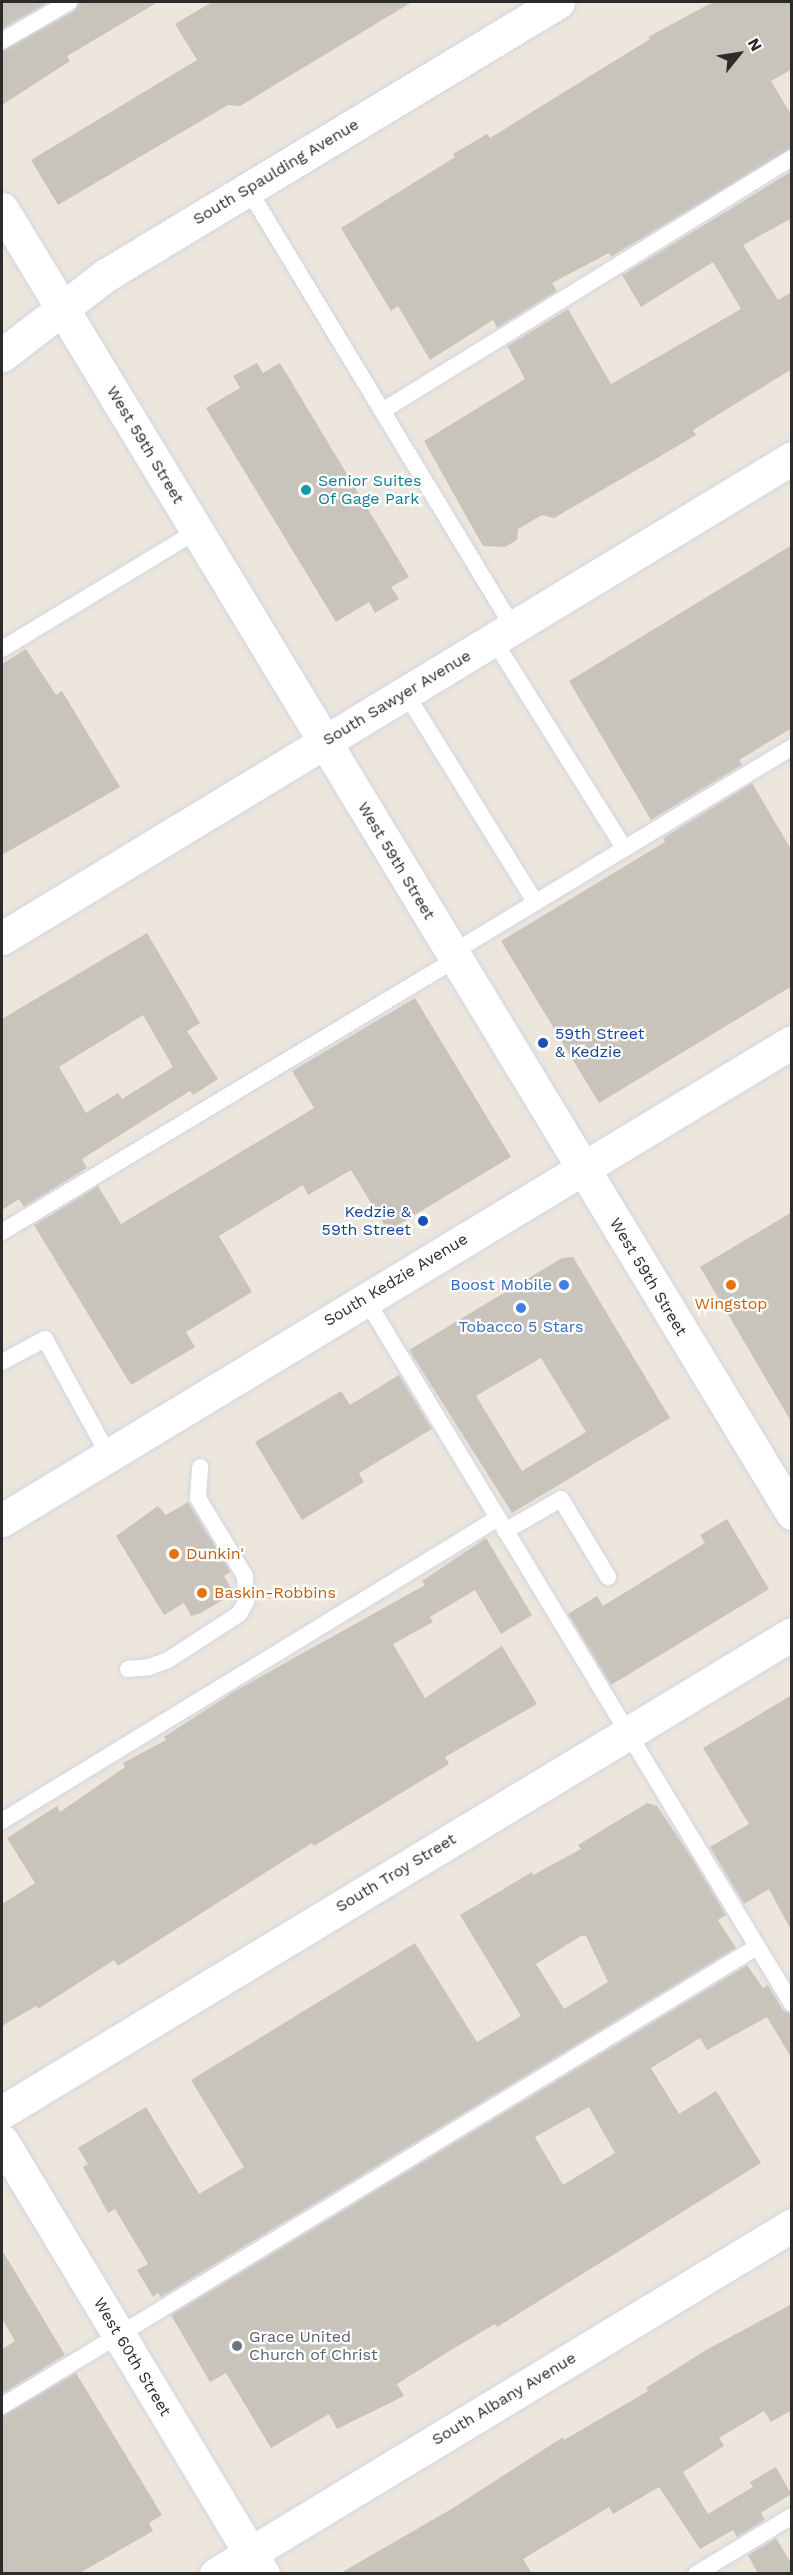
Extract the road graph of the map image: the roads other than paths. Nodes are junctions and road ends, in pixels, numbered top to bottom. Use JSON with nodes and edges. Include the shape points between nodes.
{"nodes":[{"id":1,"x":69,"y":2,"type":"edge"},
{"id":2,"x":558,"y":2,"type":"edge"},
{"id":3,"x":2,"y":41,"type":"edge"},
{"id":4,"x":792,"y":158,"type":"edge"},
{"id":5,"x":248,"y":189,"type":"junction"},
{"id":6,"x":2,"y":209,"type":"edge"},
{"id":7,"x":62,"y":309,"type":"junction"},
{"id":8,"x":4,"y":350,"type":"edge"},
{"id":9,"x":382,"y":411,"type":"junction"},
{"id":10,"x":792,"y":458,"type":"edge"},
{"id":11,"x":197,"y":531,"type":"junction"},
{"id":12,"x":503,"y":633,"type":"junction"},
{"id":13,"x":2,"y":649,"type":"edge"},
{"id":14,"x":405,"y":693,"type":"junction"},
{"id":15,"x":324,"y":742,"type":"junction"},
{"id":16,"x":792,"y":747,"type":"edge"},
{"id":17,"x":624,"y":848,"type":"junction"},
{"id":18,"x":535,"y":902,"type":"junction"},
{"id":19,"x":2,"y":938,"type":"edge"},
{"id":20,"x":454,"y":956,"type":"junction"},
{"id":21,"x":792,"y":1042,"type":"edge"},
{"id":22,"x":582,"y":1167,"type":"junction"},
{"id":23,"x":2,"y":1232,"type":"edge"},
{"id":24,"x":365,"y":1298,"type":"junction"},
{"id":25,"x":2,"y":1362,"type":"edge"},
{"id":26,"x":108,"y":1454,"type":"junction"},
{"id":27,"x":200,"y":1467,"type":"dead end"},
{"id":28,"x":792,"y":1513,"type":"edge"},
{"id":29,"x":2,"y":1520,"type":"edge"},
{"id":30,"x":502,"y":1525,"type":"junction"},
{"id":31,"x":608,"y":1577,"type":"dead end"},
{"id":32,"x":792,"y":1634,"type":"edge"},
{"id":33,"x":128,"y":1669,"type":"dead end"},
{"id":34,"x":628,"y":1733,"type":"junction"},
{"id":35,"x":2,"y":1821,"type":"edge"},
{"id":36,"x":757,"y":1947,"type":"junction"},
{"id":37,"x":792,"y":2004,"type":"edge"},
{"id":38,"x":2,"y":2112,"type":"edge"},
{"id":39,"x":2,"y":2141,"type":"edge"},
{"id":40,"x":792,"y":2225,"type":"edge"},
{"id":41,"x":119,"y":2335,"type":"junction"},
{"id":42,"x":2,"y":2406,"type":"edge"},
{"id":43,"x":792,"y":2516,"type":"edge"},
{"id":44,"x":257,"y":2563,"type":"edge"},
{"id":45,"x":216,"y":2574,"type":"edge"},
{"id":46,"x":696,"y":2574,"type":"edge"}],
"edges":[{"from":1,"to":3,"type":"lane"},
{"from":2,"to":5,"type":"street","name":"South Spaulding Avenue"},
{"from":4,"to":9,"type":"lane"},
{"from":5,"to":7,"type":"street","name":"South Spaulding Avenue","via":[[106,275]]},
{"from":5,"to":9,"type":"lane"},
{"from":6,"to":7,"type":"street","name":"West 59th Street"},
{"from":7,"to":8,"type":"street","name":"South Spaulding Avenue"},
{"from":7,"to":11,"type":"street","name":"West 59th Street"},
{"from":9,"to":12,"type":"lane"},
{"from":10,"to":12,"type":"street","name":"South Sawyer Avenue"},
{"from":11,"to":13,"type":"lane"},
{"from":11,"to":15,"type":"street","name":"West 59th Street"},
{"from":12,"to":14,"type":"street","name":"South Sawyer Avenue"},
{"from":12,"to":17,"type":"lane"},
{"from":14,"to":15,"type":"street","name":"South Sawyer Avenue"},
{"from":14,"to":18,"type":"lane"},
{"from":15,"to":19,"type":"street","name":"South Sawyer Avenue"},
{"from":15,"to":20,"type":"street","name":"West 59th Street"},
{"from":16,"to":17,"type":"lane"},
{"from":17,"to":18,"type":"lane"},
{"from":18,"to":20,"type":"lane"},
{"from":20,"to":22,"type":"street","name":"West 59th Street"},
{"from":20,"to":23,"type":"lane"},
{"from":21,"to":22,"type":"street","name":"South Kedzie Avenue"},
{"from":22,"to":24,"type":"street","name":"South Kedzie Avenue"},
{"from":22,"to":28,"type":"street","name":"West 59th Street"},
{"from":24,"to":26,"type":"street","name":"South Kedzie Avenue"},
{"from":24,"to":30,"type":"lane"},
{"from":25,"to":26,"type":"lane","via":[[45,1339]]},
{"from":26,"to":29,"type":"street","name":"South Kedzie Avenue"},
{"from":27,"to":33,"type":"lane","via":[[198,1498],[245,1576],[246,1602],[239,1614],[168,1659],[149,1667]]},
{"from":30,"to":31,"type":"lane","via":[[561,1499]]},
{"from":30,"to":34,"type":"lane"},
{"from":30,"to":35,"type":"lane"},
{"from":32,"to":34,"type":"street","name":"South Troy Street"},
{"from":34,"to":36,"type":"lane"},
{"from":34,"to":38,"type":"street","name":"South Troy Street"},
{"from":36,"to":37,"type":"lane"},
{"from":36,"to":41,"type":"lane"},
{"from":39,"to":41,"type":"street","name":"West 60th Street"},
{"from":40,"to":44,"type":"street","name":"South Albany Avenue"},
{"from":41,"to":42,"type":"lane"},
{"from":41,"to":44,"type":"street","name":"West 60th Street"},
{"from":43,"to":46,"type":"lane"},
{"from":44,"to":45,"type":"street","name":"South Albany Avenue"}]}
